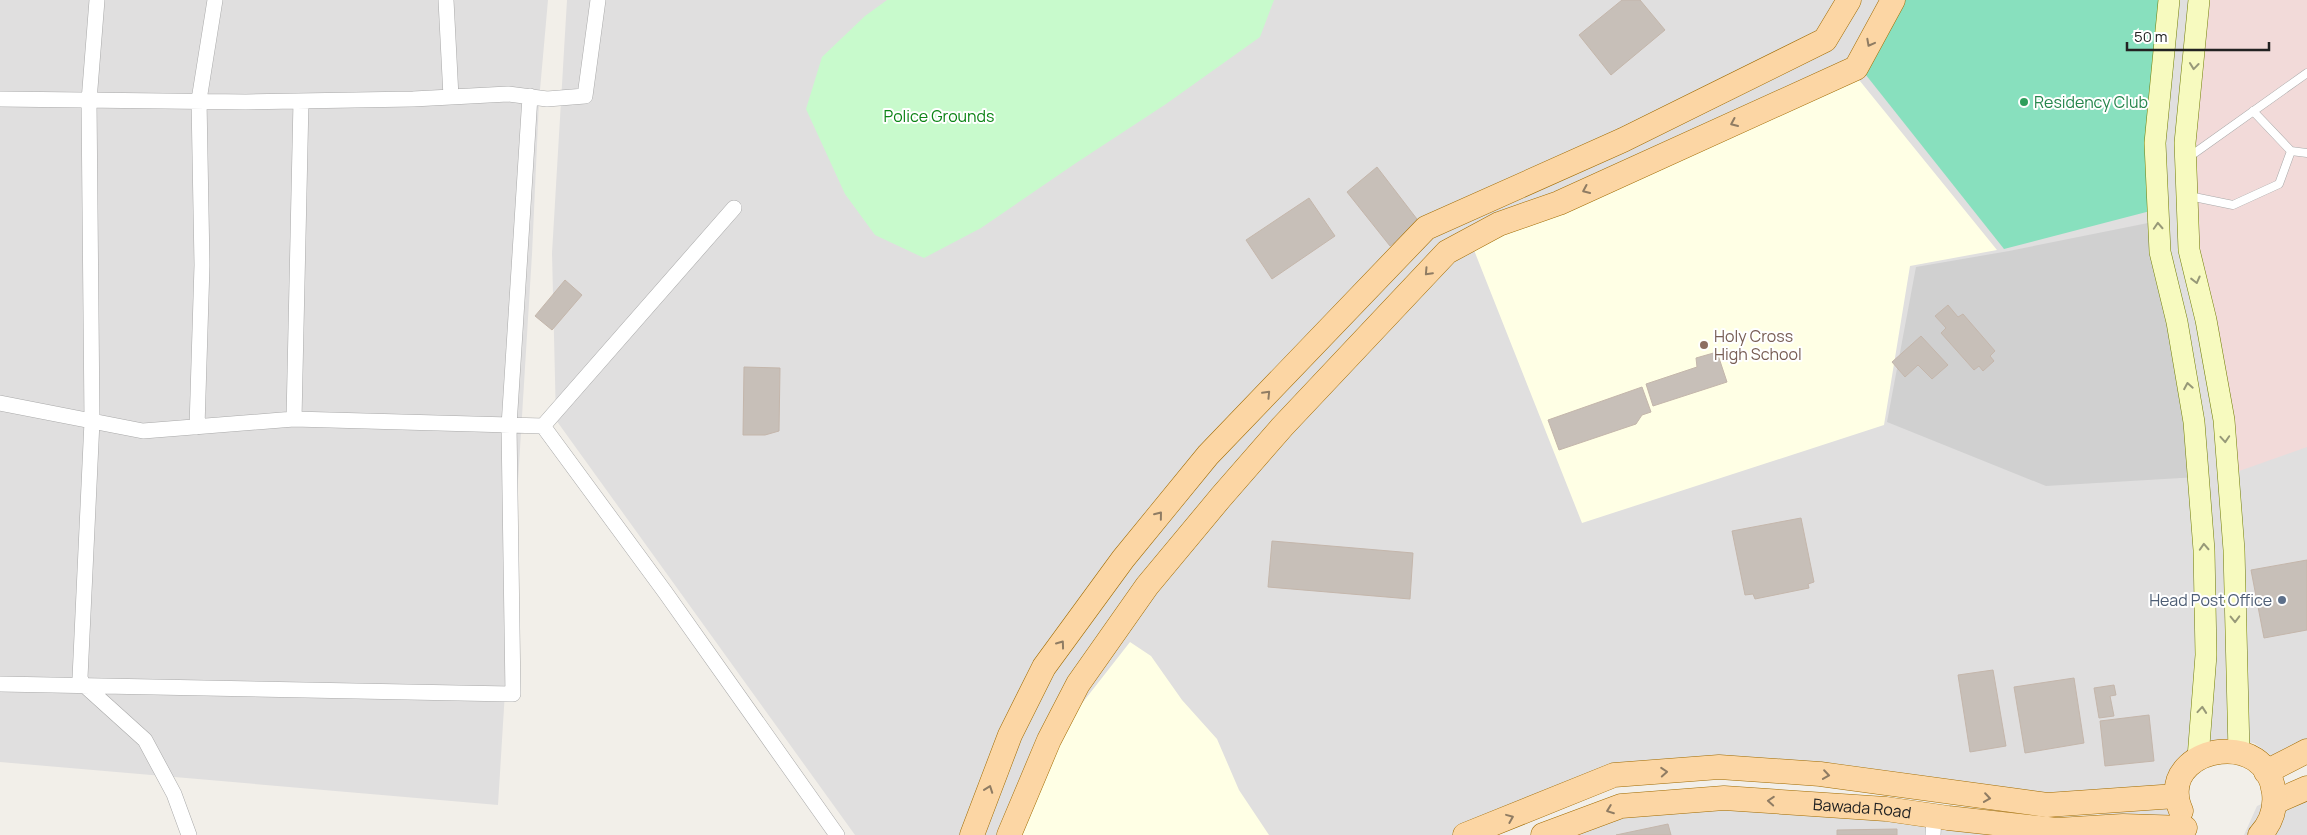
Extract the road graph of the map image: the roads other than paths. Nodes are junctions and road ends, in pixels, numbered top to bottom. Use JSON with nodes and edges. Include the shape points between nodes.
{"nodes":[{"id":1,"x":97,"y":0,"type":"edge"},
{"id":2,"x":215,"y":0,"type":"edge"},
{"id":3,"x":446,"y":0,"type":"edge"},
{"id":4,"x":598,"y":0,"type":"edge"},
{"id":5,"x":1849,"y":0,"type":"edge"},
{"id":6,"x":1893,"y":0,"type":"edge"},
{"id":7,"x":2169,"y":0,"type":"edge"},
{"id":8,"x":2200,"y":0,"type":"edge"},
{"id":9,"x":2307,"y":73,"type":"edge"},
{"id":10,"x":530,"y":96,"type":"junction"},
{"id":11,"x":452,"y":97,"type":"junction"},
{"id":12,"x":0,"y":99,"type":"edge"},
{"id":13,"x":199,"y":100,"type":"junction"},
{"id":14,"x":89,"y":101,"type":"junction"},
{"id":15,"x":301,"y":101,"type":"junction"},
{"id":16,"x":2253,"y":111,"type":"junction"},
{"id":17,"x":2291,"y":151,"type":"junction"},
{"id":18,"x":2307,"y":153,"type":"edge"},
{"id":19,"x":2186,"y":160,"type":"junction"},
{"id":20,"x":2187,"y":196,"type":"junction"},
{"id":21,"x":734,"y":208,"type":"dead end"},
{"id":22,"x":1426,"y":228,"type":"junction"},
{"id":23,"x":1448,"y":250,"type":"junction"},
{"id":24,"x":0,"y":402,"type":"edge"},
{"id":25,"x":294,"y":419,"type":"junction"},
{"id":26,"x":92,"y":421,"type":"junction"},
{"id":27,"x":509,"y":426,"type":"junction"},
{"id":28,"x":543,"y":426,"type":"junction"},
{"id":29,"x":197,"y":427,"type":"junction"},
{"id":30,"x":0,"y":684,"type":"edge"},
{"id":31,"x":83,"y":684,"type":"junction"},
{"id":32,"x":2307,"y":751,"type":"edge"},
{"id":33,"x":2240,"y":752,"type":"junction"},
{"id":34,"x":2198,"y":758,"type":"junction"},
{"id":35,"x":2266,"y":772,"type":"junction"},
{"id":36,"x":2307,"y":788,"type":"edge"},
{"id":37,"x":2176,"y":796,"type":"junction"},
{"id":38,"x":2275,"y":802,"type":"junction"},
{"id":39,"x":1934,"y":826,"type":"edge"},
{"id":40,"x":2188,"y":832,"type":"edge"},
{"id":41,"x":189,"y":835,"type":"edge"},
{"id":42,"x":837,"y":835,"type":"edge"},
{"id":43,"x":972,"y":835,"type":"edge"},
{"id":44,"x":1009,"y":835,"type":"edge"},
{"id":45,"x":1465,"y":835,"type":"edge"},
{"id":46,"x":1544,"y":835,"type":"edge"},
{"id":47,"x":2260,"y":835,"type":"edge"}],
"edges":[{"from":1,"to":14,"type":"street"},
{"from":2,"to":13,"type":"street"},
{"from":3,"to":11,"type":"street"},
{"from":4,"to":10,"type":"street","via":[[585,96],[547,99]]},
{"from":5,"to":22,"type":"main road","via":[[1825,40],[1623,140]]},
{"from":6,"to":23,"type":"main road","one_way":true,"via":[[1856,68],[1559,203],[1499,224]]},
{"from":34,"to":7,"type":"main road","one_way":true,"via":[[2206,655],[2203,541],[2194,422],[2177,322],[2160,252],[2155,143]]},
{"from":8,"to":19,"type":"main road","one_way":true,"via":[[2185,141]]},
{"from":9,"to":16,"type":"lane"},
{"from":10,"to":11,"type":"street"},
{"from":10,"to":27,"type":"street"},
{"from":11,"to":15,"type":"street"},
{"from":12,"to":14,"type":"street"},
{"from":13,"to":14,"type":"street"},
{"from":13,"to":15,"type":"street"},
{"from":13,"to":29,"type":"street","via":[[202,265]]},
{"from":14,"to":26,"type":"street"},
{"from":15,"to":25,"type":"street"},
{"from":16,"to":17,"type":"lane"},
{"from":16,"to":19,"type":"lane"},
{"from":17,"to":18,"type":"lane"},
{"from":17,"to":20,"type":"lane","via":[[2280,184],[2233,205]]},
{"from":19,"to":20,"type":"main road"},
{"from":20,"to":33,"type":"main road","one_way":true,"via":[[2189,250],[2206,320],[2224,420],[2234,550]]},
{"from":21,"to":28,"type":"street"},
{"from":22,"to":23,"type":"main road"},
{"from":43,"to":22,"type":"main road","one_way":true,"via":[[1010,735],[1044,667],[1123,559],[1208,455]]},
{"from":23,"to":44,"type":"main road","one_way":true,"via":[[1282,427],[1147,586],[1078,684],[1049,740]]},
{"from":24,"to":26,"type":"street"},
{"from":25,"to":27,"type":"street"},
{"from":25,"to":29,"type":"street"},
{"from":26,"to":29,"type":"street","via":[[144,431]]},
{"from":26,"to":31,"type":"street","via":[[80,678]]},
{"from":27,"to":28,"type":"street"},
{"from":27,"to":31,"type":"street","via":[[513,694]]},
{"from":28,"to":42,"type":"street"},
{"from":30,"to":31,"type":"street"},
{"from":31,"to":41,"type":"street","via":[[145,740],[174,794]]},
{"from":32,"to":35,"type":"main road"},
{"from":33,"to":34,"type":"main road","via":[[2218,750]]},
{"from":33,"to":35,"type":"main road","via":[[2251,757]]},
{"from":34,"to":37,"type":"main road","via":[[2184,772]]},
{"from":35,"to":38,"type":"main road","via":[[2273,786]]},
{"from":36,"to":38,"type":"main road"},
{"from":37,"to":40,"type":"main road"},
{"from":45,"to":37,"type":"main road","one_way":true,"via":[[1614,775],[1719,767],[1820,774],[2047,805]]},
{"from":38,"to":47,"type":"main road","via":[[2272,816]]},
{"from":39,"to":40,"type":"main road","name":"Bawada Road","via":[[2057,830],[2123,826]]},
{"from":39,"to":46,"type":"main road","name":"Bawada Road","one_way":true,"via":[[1886,809],[1724,798],[1621,806]]}]}
